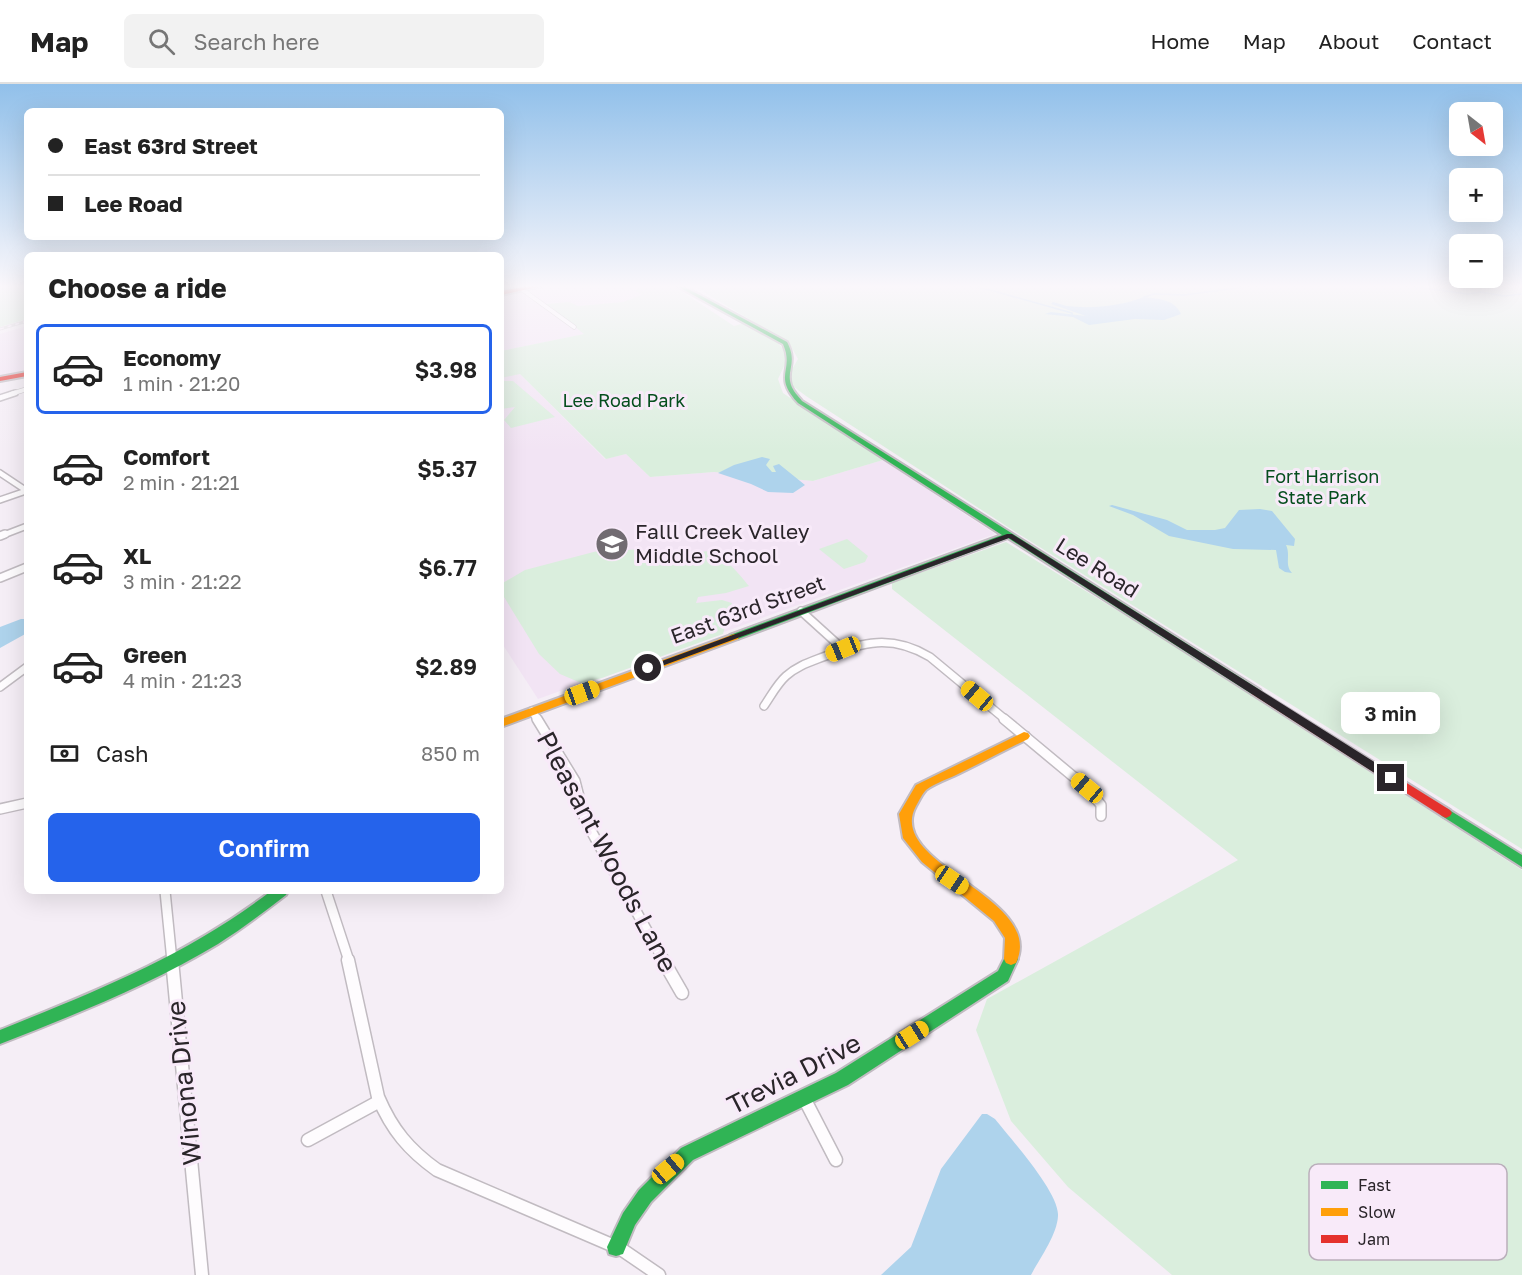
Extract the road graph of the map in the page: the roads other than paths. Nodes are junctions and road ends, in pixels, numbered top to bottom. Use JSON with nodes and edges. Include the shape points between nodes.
{"nodes":[{"id":1,"x":781,"y":341,"type":"edge"},
{"id":2,"x":24,"y":374,"type":"edge"},
{"id":3,"x":0,"y":378,"type":"edge"},
{"id":4,"x":24,"y":390,"type":"edge"},
{"id":5,"x":0,"y":398,"type":"edge"},
{"id":6,"x":0,"y":474,"type":"edge"},
{"id":7,"x":24,"y":490,"type":"edge"},
{"id":8,"x":24,"y":492,"type":"edge"},
{"id":9,"x":0,"y":500,"type":"edge"},
{"id":10,"x":24,"y":527,"type":"edge"},
{"id":11,"x":1009,"y":535,"type":"junction"},
{"id":12,"x":0,"y":537,"type":"edge"},
{"id":13,"x":24,"y":568,"type":"edge"},
{"id":14,"x":0,"y":578,"type":"edge"},
{"id":15,"x":801,"y":612,"type":"junction"},
{"id":16,"x":843,"y":649,"type":"junction"},
{"id":17,"x":24,"y":669,"type":"edge"},
{"id":18,"x":0,"y":687,"type":"edge"},
{"id":19,"x":764,"y":706,"type":"dead end"},
{"id":20,"x":532,"y":711,"type":"junction"},
{"id":21,"x":504,"y":722,"type":"edge"},
{"id":22,"x":1024,"y":736,"type":"junction"},
{"id":23,"x":24,"y":804,"type":"edge"},
{"id":24,"x":0,"y":809,"type":"edge"},
{"id":25,"x":1101,"y":816,"type":"dead end"},
{"id":26,"x":1522,"y":862,"type":"edge"},
{"id":27,"x":165,"y":894,"type":"edge"},
{"id":28,"x":277,"y":894,"type":"edge"},
{"id":29,"x":327,"y":894,"type":"edge"},
{"id":30,"x":172,"y":965,"type":"junction"},
{"id":31,"x":682,"y":993,"type":"dead end"},
{"id":32,"x":0,"y":1037,"type":"edge"},
{"id":33,"x":804,"y":1098,"type":"junction"},
{"id":34,"x":378,"y":1102,"type":"junction"},
{"id":35,"x":308,"y":1140,"type":"dead end"},
{"id":36,"x":836,"y":1160,"type":"dead end"},
{"id":37,"x":616,"y":1247,"type":"junction"},
{"id":38,"x":202,"y":1275,"type":"edge"},
{"id":39,"x":659,"y":1275,"type":"edge"}],
"edges":[{"from":1,"to":11,"type":"street","name":"Lee Road","via":[[792,358],[785,384],[797,400]]},
{"from":2,"to":3,"type":"street"},
{"from":4,"to":5,"type":"street"},
{"from":6,"to":7,"type":"street"},
{"from":8,"to":9,"type":"street"},
{"from":10,"to":12,"type":"street"},
{"from":11,"to":15,"type":"street","name":"East 63rd Street"},
{"from":11,"to":26,"type":"street","name":"Lee Road"},
{"from":13,"to":14,"type":"street"},
{"from":15,"to":16,"type":"street"},
{"from":15,"to":20,"type":"street","name":"East 63rd Street"},
{"from":16,"to":19,"type":"street","via":[[790,672]]},
{"from":16,"to":22,"type":"street","via":[[879,642],[919,651]]},
{"from":17,"to":18,"type":"street"},
{"from":20,"to":21,"type":"street","name":"East 63rd Street"},
{"from":20,"to":31,"type":"street","name":"Pleasant Woods Lane","via":[[575,781],[585,820]]},
{"from":22,"to":25,"type":"street","via":[[1090,790],[1101,806]]},
{"from":22,"to":33,"type":"street","name":"Trevia Drive","via":[[920,788],[907,807],[905,826],[910,842],[923,859],[1003,919],[1013,944],[1008,969],[995,982],[842,1079]]},
{"from":23,"to":24,"type":"street"},
{"from":27,"to":30,"type":"street","name":"Winona Drive"},
{"from":28,"to":30,"type":"street","via":[[224,936]]},
{"from":29,"to":34,"type":"street","via":[[358,999]]},
{"from":30,"to":32,"type":"street"},
{"from":30,"to":38,"type":"street","name":"Winona Drive"},
{"from":33,"to":36,"type":"street"},
{"from":33,"to":37,"type":"street","name":"Trevia Drive","via":[[677,1161],[638,1203]]},
{"from":34,"to":35,"type":"street"},
{"from":34,"to":37,"type":"street","via":[[400,1140],[432,1167]]},
{"from":37,"to":39,"type":"street"}]}
